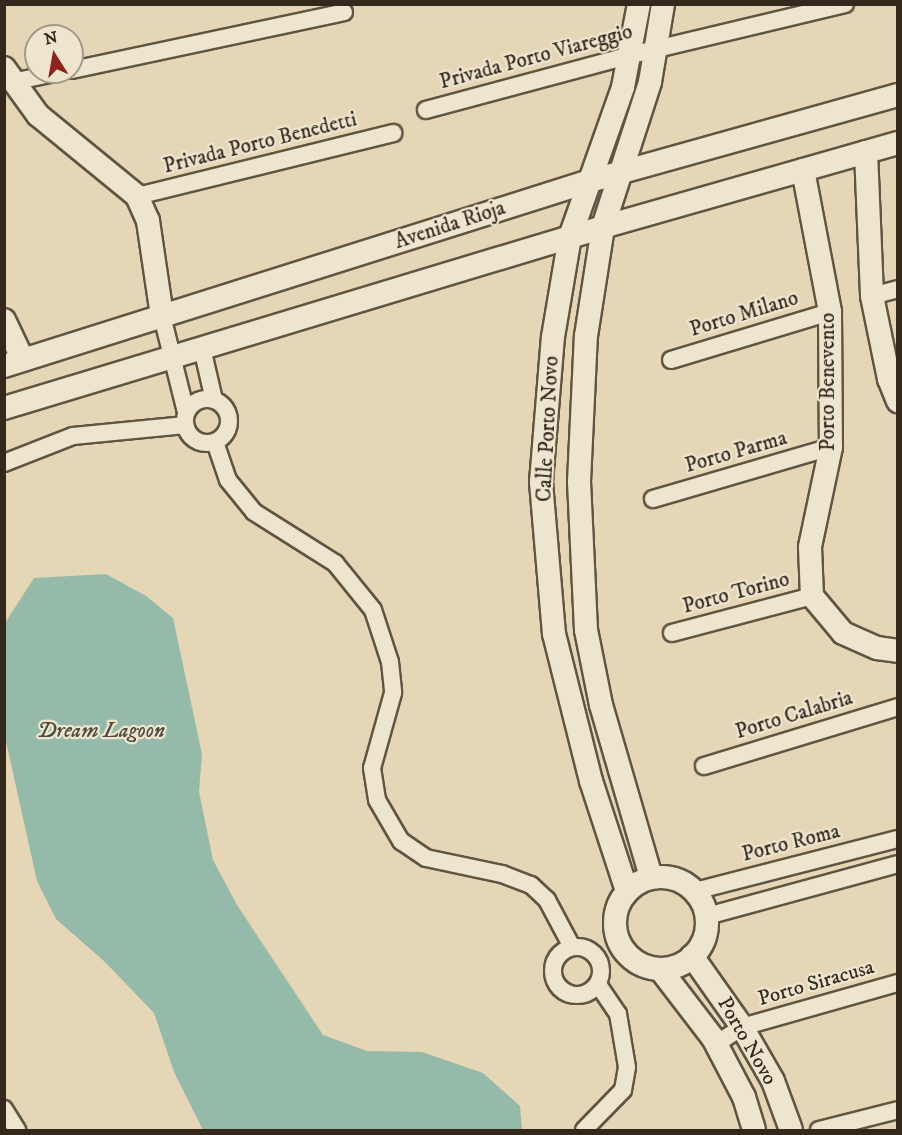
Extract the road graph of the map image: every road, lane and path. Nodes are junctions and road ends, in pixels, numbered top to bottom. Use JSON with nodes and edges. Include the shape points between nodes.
{"nodes":[{"id":1,"x":639,"y":4,"type":"edge"},
{"id":2,"x":663,"y":4,"type":"edge"},
{"id":3,"x":845,"y":4,"type":"edge"},
{"id":4,"x":344,"y":12,"type":"dead end"},
{"id":5,"x":657,"y":48,"type":"junction"},
{"id":6,"x":632,"y":55,"type":"junction"},
{"id":7,"x":84,"y":67,"type":"edge"},
{"id":8,"x":24,"y":74,"type":"edge"},
{"id":9,"x":8,"y":75,"type":"edge"},
{"id":10,"x":897,"y":95,"type":"edge"},
{"id":11,"x":426,"y":110,"type":"dead end"},
{"id":12,"x":393,"y":133,"type":"dead end"},
{"id":13,"x":897,"y":143,"type":"edge"},
{"id":14,"x":866,"y":152,"type":"junction"},
{"id":15,"x":803,"y":170,"type":"junction"},
{"id":16,"x":621,"y":172,"type":"junction"},
{"id":17,"x":590,"y":181,"type":"junction"},
{"id":18,"x":137,"y":196,"type":"junction"},
{"id":19,"x":603,"y":227,"type":"junction"},
{"id":20,"x":570,"y":237,"type":"junction"},
{"id":21,"x":897,"y":289,"type":"edge"},
{"id":22,"x":872,"y":296,"type":"junction"},
{"id":23,"x":830,"y":312,"type":"junction"},
{"id":24,"x":162,"y":316,"type":"junction"},
{"id":25,"x":4,"y":320,"type":"edge"},
{"id":26,"x":202,"y":348,"type":"junction"},
{"id":27,"x":172,"y":356,"type":"junction"},
{"id":28,"x":671,"y":360,"type":"dead end"},
{"id":29,"x":14,"y":363,"type":"edge"},
{"id":30,"x":214,"y":400,"type":"junction"},
{"id":31,"x":897,"y":401,"type":"edge"},
{"id":32,"x":4,"y":408,"type":"edge"},
{"id":33,"x":185,"y":418,"type":"junction"},
{"id":34,"x":216,"y":442,"type":"junction"},
{"id":35,"x":831,"y":447,"type":"junction"},
{"id":36,"x":4,"y":463,"type":"edge"},
{"id":37,"x":653,"y":500,"type":"dead end"},
{"id":38,"x":812,"y":596,"type":"junction"},
{"id":39,"x":672,"y":633,"type":"dead end"},
{"id":40,"x":897,"y":651,"type":"edge"},
{"id":41,"x":897,"y":707,"type":"edge"},
{"id":42,"x":704,"y":766,"type":"dead end"},
{"id":43,"x":897,"y":839,"type":"edge"},
{"id":44,"x":897,"y":864,"type":"edge"},
{"id":45,"x":651,"y":877,"type":"junction"},
{"id":46,"x":627,"y":891,"type":"junction"},
{"id":47,"x":695,"y":891,"type":"junction"},
{"id":48,"x":707,"y":916,"type":"junction"},
{"id":49,"x":572,"y":947,"type":"junction"},
{"id":50,"x":692,"y":956,"type":"junction"},
{"id":51,"x":660,"y":969,"type":"junction"},
{"id":52,"x":897,"y":983,"type":"edge"},
{"id":53,"x":598,"y":984,"type":"junction"},
{"id":54,"x":742,"y":1027,"type":"junction"},
{"id":55,"x":716,"y":1044,"type":"junction"},
{"id":56,"x":4,"y":1109,"type":"edge"},
{"id":57,"x":897,"y":1110,"type":"edge"},
{"id":58,"x":14,"y":1130,"type":"edge"},
{"id":59,"x":584,"y":1131,"type":"edge"},
{"id":60,"x":754,"y":1131,"type":"edge"},
{"id":61,"x":791,"y":1131,"type":"edge"},
{"id":62,"x":819,"y":1131,"type":"edge"}],
"edges":[{"from":1,"to":6,"type":"street","name":"Calle Porto Novo"},
{"from":2,"to":5,"type":"street","name":"Calle Porto Novo"},
{"from":3,"to":5,"type":"street","name":"Privada Porto Viareggio"},
{"from":4,"to":7,"type":"street"},
{"from":5,"to":6,"type":"street","name":"Privada Porto Viareggio"},
{"from":5,"to":16,"type":"street","name":"Calle Porto Novo"},
{"from":6,"to":11,"type":"street","name":"Privada Porto Viareggio"},
{"from":6,"to":17,"type":"street","name":"Calle Porto Novo"},
{"from":8,"to":9,"type":"street"},
{"from":9,"to":18,"type":"street","via":[[38,115]]},
{"from":10,"to":16,"type":"street","name":"Avenida Rioja"},
{"from":12,"to":18,"type":"street","name":"Privada Porto Benedetti"},
{"from":13,"to":14,"type":"street"},
{"from":14,"to":15,"type":"street"},
{"from":14,"to":22,"type":"street"},
{"from":15,"to":19,"type":"street"},
{"from":15,"to":23,"type":"street","name":"Porto Benevento"},
{"from":16,"to":17,"type":"street","name":"Avenida Rioja"},
{"from":16,"to":19,"type":"street","name":"Calle Porto Novo"},
{"from":17,"to":20,"type":"street","name":"Calle Porto Novo"},
{"from":17,"to":24,"type":"street","name":"Avenida Rioja"},
{"from":18,"to":24,"type":"street","via":[[149,228]]},
{"from":19,"to":20,"type":"street"},
{"from":19,"to":45,"type":"street","name":"Calle Porto Novo","via":[[586,336],[579,471],[586,630],[601,705]]},
{"from":20,"to":26,"type":"street"},
{"from":20,"to":46,"type":"street","name":"Calle Porto Novo","via":[[553,337],[541,482],[554,634],[591,781]]},
{"from":21,"to":22,"type":"street"},
{"from":22,"to":31,"type":"street"},
{"from":23,"to":28,"type":"street","name":"Porto Milano"},
{"from":23,"to":35,"type":"street","name":"Porto Benevento"},
{"from":24,"to":27,"type":"street"},
{"from":24,"to":29,"type":"street","name":"Avenida Rioja"},
{"from":25,"to":29,"type":"street"},
{"from":26,"to":27,"type":"street"},
{"from":26,"to":30,"type":"street"},
{"from":27,"to":32,"type":"street"},
{"from":27,"to":33,"type":"street"},
{"from":30,"to":33,"type":"street","via":[[198,401]]},
{"from":30,"to":34,"type":"street","via":[[225,408],[230,420],[226,434]]},
{"from":33,"to":34,"type":"street","via":[[195,441]]},
{"from":33,"to":36,"type":"street","via":[[73,436]]},
{"from":34,"to":49,"type":"street","via":[[228,480],[254,512],[335,563],[373,610],[390,662],[393,693],[372,768],[377,800],[401,841],[426,858],[502,874],[531,885],[546,900]]},
{"from":35,"to":37,"type":"street","name":"Porto Parma"},
{"from":35,"to":38,"type":"street","name":"Porto Benevento","via":[[810,547]]},
{"from":38,"to":39,"type":"street","name":"Porto Torino"},
{"from":38,"to":40,"type":"street","via":[[843,633],[877,648]]},
{"from":41,"to":42,"type":"street","name":"Porto Calabria"},
{"from":43,"to":47,"type":"street","name":"Porto Roma"},
{"from":44,"to":48,"type":"street"},
{"from":45,"to":46,"type":"street"},
{"from":45,"to":47,"type":"street","via":[[675,879]]},
{"from":46,"to":51,"type":"street","via":[[614,918],[621,947],[645,966]]},
{"from":47,"to":48,"type":"street"},
{"from":48,"to":50,"type":"street","via":[[706,931]]},
{"from":49,"to":53,"type":"street","via":[[588,949],[599,960]]},
{"from":49,"to":53,"type":"street","via":[[555,962],[557,985],[578,995]]},
{"from":50,"to":51,"type":"street","via":[[683,963]]},
{"from":50,"to":54,"type":"street","name":"Porto Novo"},
{"from":51,"to":55,"type":"street","name":"Porto Novo"},
{"from":52,"to":54,"type":"street","name":"Porto Siracusa"},
{"from":53,"to":59,"type":"street","via":[[618,1014],[627,1067],[623,1090]]},
{"from":54,"to":55,"type":"street","name":"Porto Siracusa"},
{"from":54,"to":61,"type":"street","name":"Porto Novo","via":[[773,1081]]},
{"from":55,"to":60,"type":"street","name":"Porto Novo","via":[[744,1096]]},
{"from":56,"to":58,"type":"street"},
{"from":57,"to":62,"type":"street"}]}
